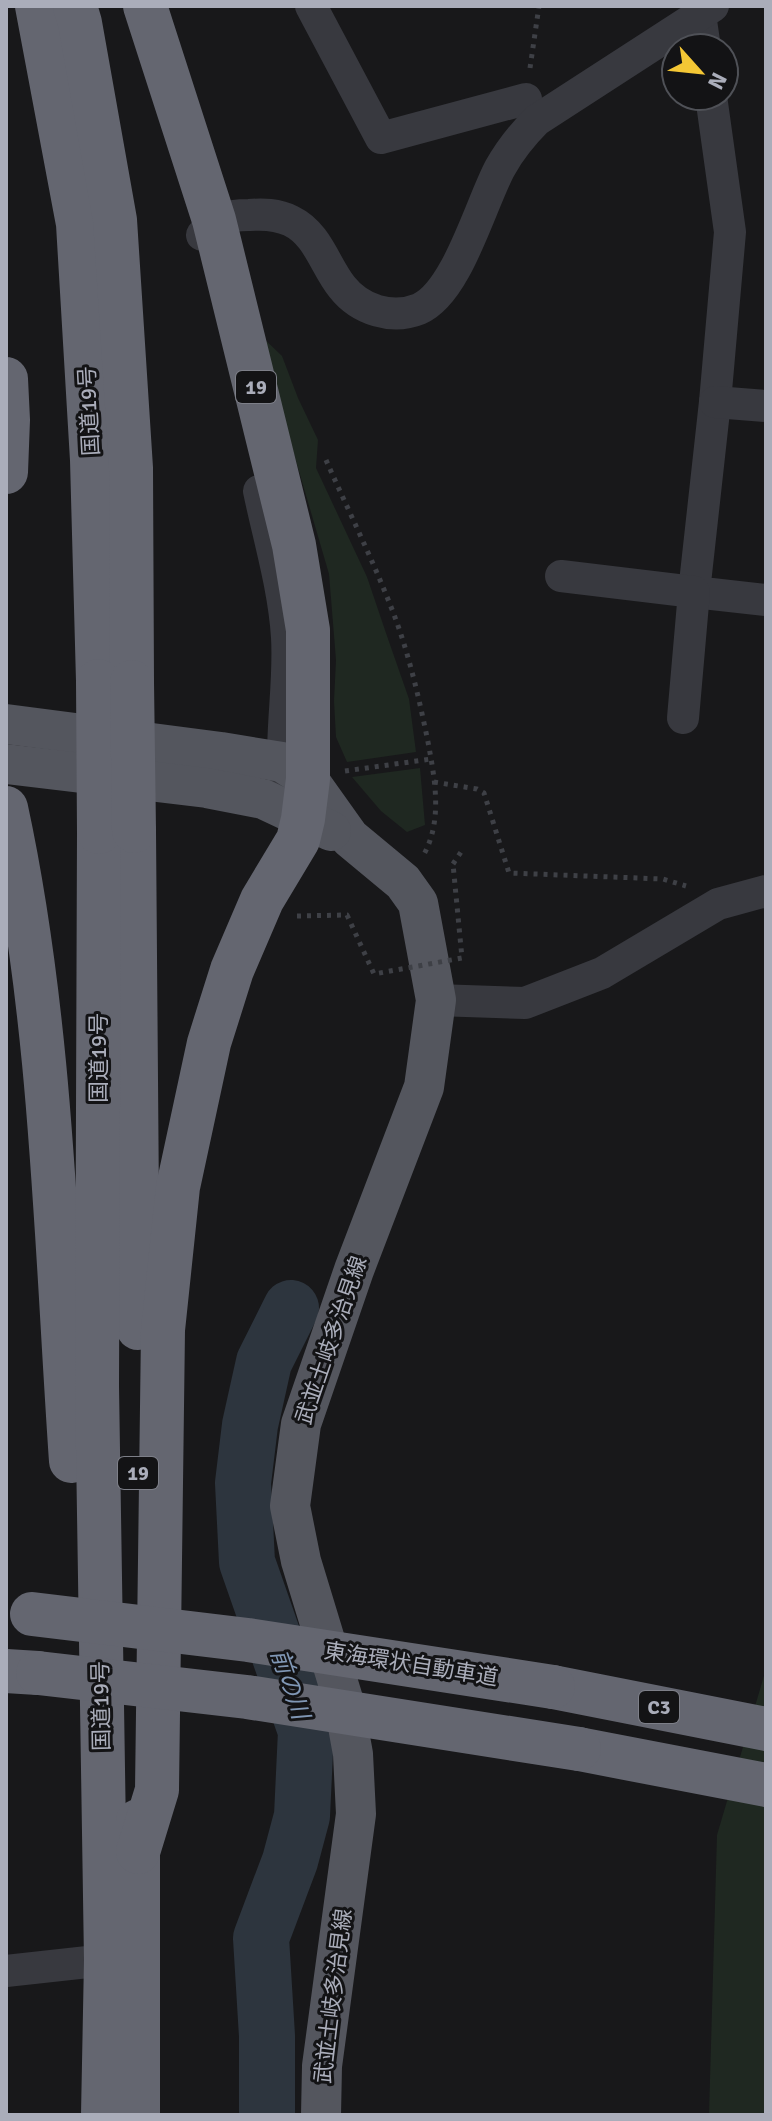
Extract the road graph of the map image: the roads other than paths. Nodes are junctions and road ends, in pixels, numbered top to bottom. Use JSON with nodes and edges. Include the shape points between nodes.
{"nodes":[{"id":1,"x":37,"y":6,"type":"edge"},
{"id":2,"x":75,"y":6,"type":"edge"},
{"id":3,"x":145,"y":6,"type":"edge"},
{"id":4,"x":311,"y":6,"type":"edge"},
{"id":5,"x":706,"y":10,"type":"edge"},
{"id":6,"x":705,"y":32,"type":"edge"},
{"id":7,"x":526,"y":99,"type":"road end"},
{"id":8,"x":713,"y":112,"type":"edge"},
{"id":9,"x":214,"y":220,"type":"junction"},
{"id":10,"x":6,"y":379,"type":"edge"},
{"id":11,"x":715,"y":402,"type":"junction"},
{"id":12,"x":766,"y":406,"type":"edge"},
{"id":13,"x":6,"y":472,"type":"edge"},
{"id":14,"x":561,"y":576,"type":"dead end"},
{"id":15,"x":694,"y":592,"type":"junction"},
{"id":16,"x":766,"y":600,"type":"edge"},
{"id":17,"x":115,"y":682,"type":"junction"},
{"id":18,"x":683,"y":718,"type":"dead end"},
{"id":19,"x":6,"y":724,"type":"edge"},
{"id":20,"x":6,"y":764,"type":"edge"},
{"id":21,"x":309,"y":783,"type":"junction"},
{"id":22,"x":6,"y":808,"type":"edge"},
{"id":23,"x":116,"y":831,"type":"junction"},
{"id":24,"x":766,"y":891,"type":"edge"},
{"id":25,"x":436,"y":1000,"type":"junction"},
{"id":26,"x":19,"y":1613,"type":"edge"},
{"id":27,"x":101,"y":1664,"type":"junction"},
{"id":28,"x":22,"y":1672,"type":"edge"},
{"id":29,"x":766,"y":1729,"type":"edge"},
{"id":30,"x":766,"y":1785,"type":"edge"},
{"id":31,"x":138,"y":1852,"type":"junction"},
{"id":32,"x":106,"y":1960,"type":"junction"},
{"id":33,"x":6,"y":1971,"type":"edge"},
{"id":34,"x":103,"y":2115,"type":"edge"},
{"id":35,"x":138,"y":2115,"type":"edge"},
{"id":36,"x":321,"y":2115,"type":"edge"}],
"edges":[{"from":1,"to":17,"type":"highway","name":"国道19号","number":"19","via":[[78,224],[92,460]]},
{"from":2,"to":17,"type":"highway","name":"国道19号","number":"19","via":[[115,220],[131,468]]},
{"from":3,"to":9,"type":"highway","number":"19"},
{"from":4,"to":7,"type":"street","via":[[381,138]]},
{"from":5,"to":6,"type":"street"},
{"from":5,"to":9,"type":"street","via":[[537,120],[515,143],[461,259],[421,309],[397,314],[360,304],[342,287],[308,234],[292,221],[270,214]]},
{"from":8,"to":11,"type":"street","via":[[730,232]]},
{"from":9,"to":21,"type":"highway","number":"19","via":[[294,545],[306,615]]},
{"from":10,"to":13,"type":"highway"},
{"from":11,"to":12,"type":"street"},
{"from":11,"to":15,"type":"street"},
{"from":14,"to":15,"type":"street"},
{"from":15,"to":16,"type":"street"},
{"from":15,"to":18,"type":"street"},
{"from":17,"to":23,"type":"highway","name":"国道19号","number":"19","bridge":true},
{"from":19,"to":21,"type":"main road","via":[[221,752]]},
{"from":20,"to":21,"type":"main road","name":"武並土岐多治見線","via":[[263,799]]},
{"from":21,"to":25,"type":"main road","name":"武並土岐多治見線","via":[[350,838],[403,882],[418,903]]},
{"from":21,"to":31,"type":"highway","number":"19","via":[[298,840],[262,900],[232,970],[209,1043],[178,1187],[163,1330],[157,1790]]},
{"from":22,"to":27,"type":"highway","number":"19","via":[[42,1034],[78,1571]]},
{"from":23,"to":27,"type":"highway","name":"国道19号","number":"19","via":[[97,1386]]},
{"from":23,"to":31,"type":"highway","name":"国道19号","number":"19","via":[[138,1239]]},
{"from":24,"to":25,"type":"street","via":[[718,904],[602,973],[525,1003]]},
{"from":25,"to":36,"type":"main road","name":"武並土岐多治見線","via":[[424,1087],[301,1424],[290,1506],[353,1754],[356,1814],[322,2066]]},
{"from":26,"to":29,"type":"highway","name":"東海環状自動車道","number":"C3","bridge":true,"via":[[248,1640],[553,1687]]},
{"from":27,"to":32,"type":"highway","name":"国道19号","number":"19"},
{"from":28,"to":30,"type":"highway","bridge":true,"via":[[247,1697],[579,1749]]},
{"from":31,"to":35,"type":"highway","name":"国道19号","number":"19"},
{"from":32,"to":33,"type":"street"},
{"from":32,"to":34,"type":"highway","name":"国道19号","number":"19"}]}
